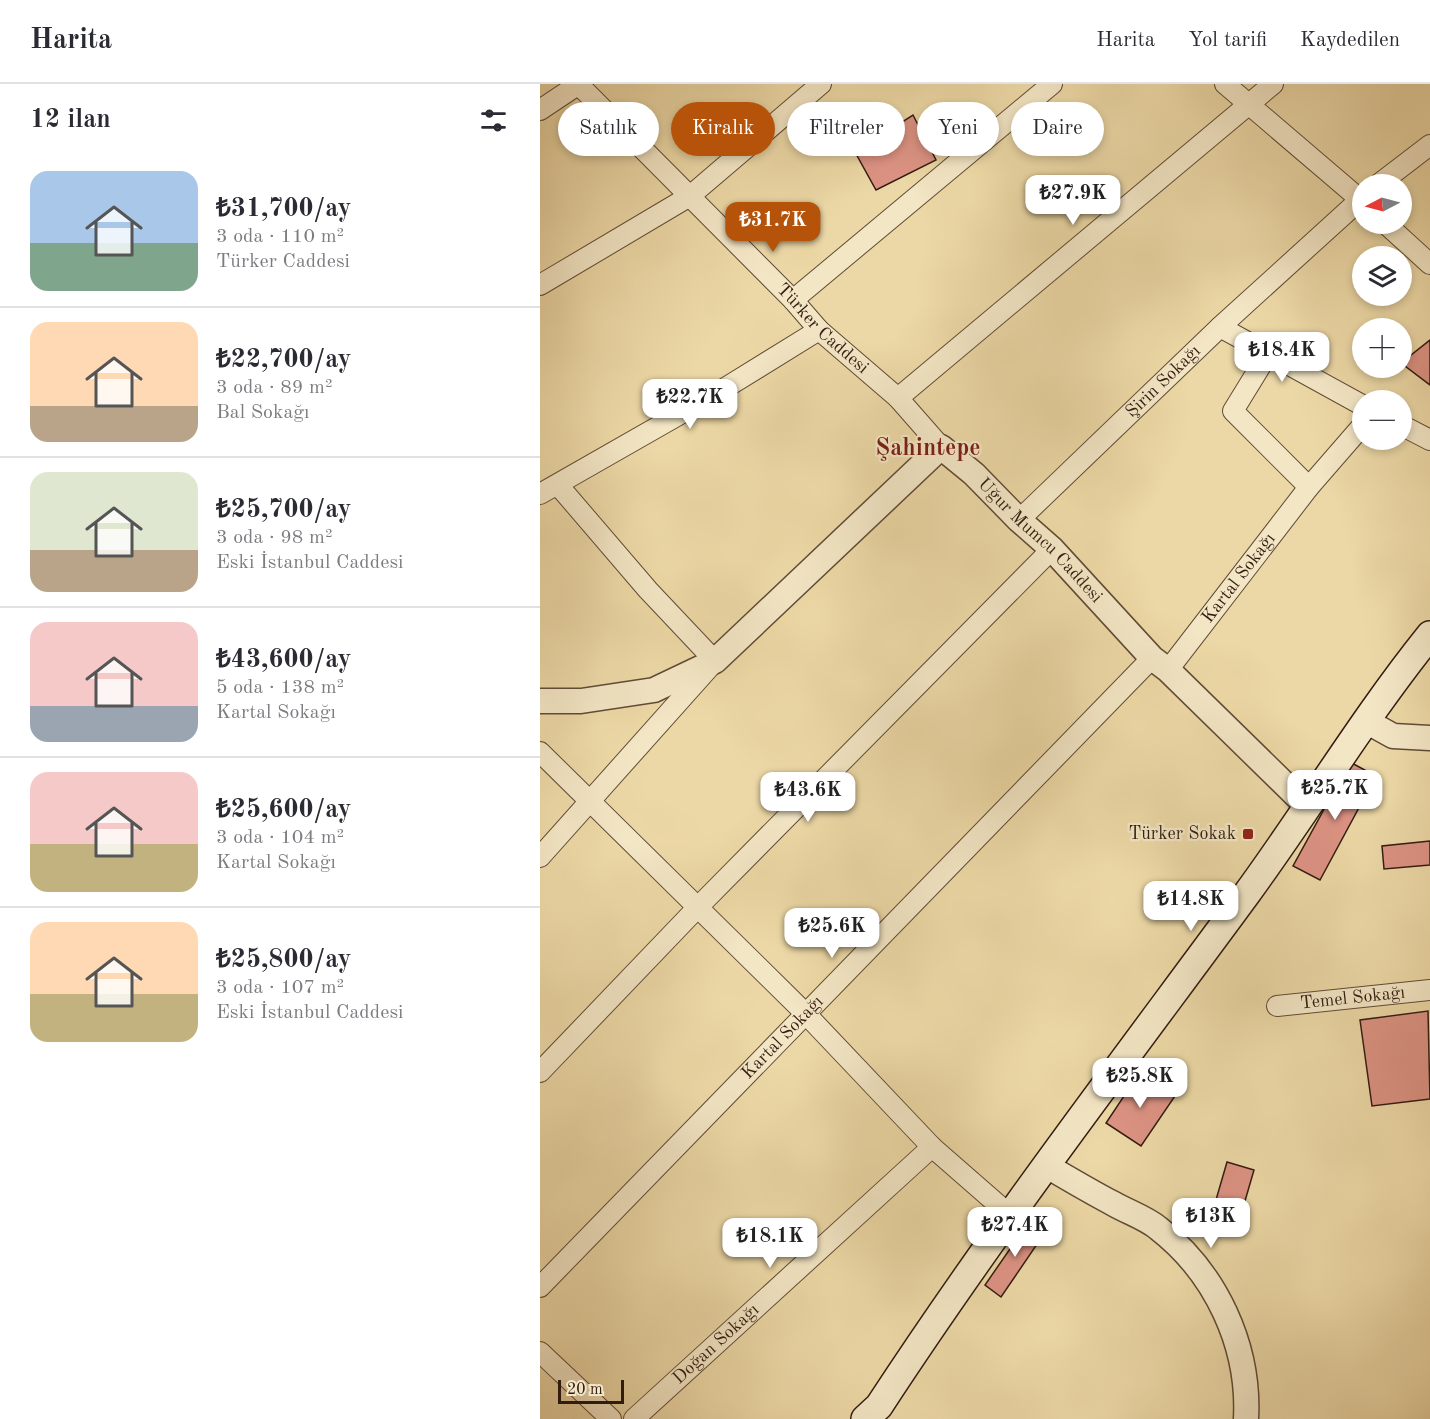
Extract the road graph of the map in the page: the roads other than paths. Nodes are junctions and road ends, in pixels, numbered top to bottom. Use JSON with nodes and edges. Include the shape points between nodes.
{"nodes":[{"id":1,"x":579,"y":84,"type":"edge"},
{"id":2,"x":821,"y":84,"type":"edge"},
{"id":3,"x":1052,"y":84,"type":"edge"},
{"id":4,"x":1226,"y":84,"type":"edge"},
{"id":5,"x":1273,"y":84,"type":"edge"},
{"id":6,"x":1248,"y":104,"type":"junction"},
{"id":7,"x":540,"y":110,"type":"edge"},
{"id":8,"x":1430,"y":145,"type":"edge"},
{"id":9,"x":1392,"y":174,"type":"edge"},
{"id":10,"x":1352,"y":192,"type":"edge"},
{"id":11,"x":690,"y":196,"type":"junction"},
{"id":12,"x":1352,"y":208,"type":"edge"},
{"id":13,"x":1397,"y":234,"type":"edge"},
{"id":14,"x":1430,"y":264,"type":"edge"},
{"id":15,"x":540,"y":285,"type":"edge"},
{"id":16,"x":793,"y":300,"type":"junction"},
{"id":17,"x":1220,"y":327,"type":"junction"},
{"id":18,"x":819,"y":330,"type":"junction"},
{"id":19,"x":1268,"y":354,"type":"junction"},
{"id":20,"x":898,"y":398,"type":"junction"},
{"id":21,"x":1352,"y":400,"type":"edge"},
{"id":22,"x":1412,"y":431,"type":"edge"},
{"id":23,"x":1352,"y":438,"type":"edge"},
{"id":24,"x":1430,"y":440,"type":"edge"},
{"id":25,"x":941,"y":447,"type":"junction"},
{"id":26,"x":558,"y":485,"type":"junction"},
{"id":27,"x":1309,"y":487,"type":"junction"},
{"id":28,"x":540,"y":494,"type":"edge"},
{"id":29,"x":1019,"y":520,"type":"junction"},
{"id":30,"x":1052,"y":549,"type":"junction"},
{"id":31,"x":1430,"y":635,"type":"edge"},
{"id":32,"x":715,"y":661,"type":"junction"},
{"id":33,"x":1160,"y":664,"type":"junction"},
{"id":34,"x":540,"y":701,"type":"edge"},
{"id":35,"x":1366,"y":721,"type":"junction"},
{"id":36,"x":1430,"y":738,"type":"edge"},
{"id":37,"x":540,"y":752,"type":"edge"},
{"id":38,"x":591,"y":801,"type":"junction"},
{"id":39,"x":1307,"y":806,"type":"junction"},
{"id":40,"x":540,"y":857,"type":"edge"},
{"id":41,"x":698,"y":907,"type":"junction"},
{"id":42,"x":1430,"y":990,"type":"edge"},
{"id":43,"x":1277,"y":1006,"type":"dead end"},
{"id":44,"x":806,"y":1013,"type":"junction"},
{"id":45,"x":540,"y":1072,"type":"edge"},
{"id":46,"x":932,"y":1147,"type":"junction"},
{"id":47,"x":1047,"y":1166,"type":"junction"},
{"id":48,"x":1011,"y":1216,"type":"junction"},
{"id":49,"x":540,"y":1287,"type":"edge"},
{"id":50,"x":540,"y":1352,"type":"edge"},
{"id":51,"x":611,"y":1419,"type":"edge"},
{"id":52,"x":634,"y":1419,"type":"edge"},
{"id":53,"x":865,"y":1419,"type":"edge"},
{"id":54,"x":1246,"y":1419,"type":"edge"}],
"edges":[{"from":1,"to":7,"type":"street"},
{"from":1,"to":11,"type":"street","name":"Türker Caddesi"},
{"from":2,"to":11,"type":"street"},
{"from":3,"to":16,"type":"street"},
{"from":4,"to":6,"type":"street"},
{"from":5,"to":6,"type":"street"},
{"from":6,"to":10,"type":"street"},
{"from":6,"to":20,"type":"street"},
{"from":8,"to":9,"type":"street"},
{"from":11,"to":15,"type":"street"},
{"from":11,"to":16,"type":"street","name":"Türker Caddesi"},
{"from":12,"to":17,"type":"street","name":"Şirin Sokağı"},
{"from":13,"to":14,"type":"street"},
{"from":16,"to":18,"type":"street","name":"Türker Caddesi"},
{"from":17,"to":19,"type":"street"},
{"from":17,"to":29,"type":"street","name":"Şirin Sokağı"},
{"from":18,"to":20,"type":"street","name":"Türker Caddesi"},
{"from":18,"to":26,"type":"street"},
{"from":19,"to":21,"type":"street"},
{"from":19,"to":27,"type":"street","via":[[1233,411]]},
{"from":20,"to":25,"type":"street","name":"Türker Caddesi"},
{"from":22,"to":24,"type":"street"},
{"from":23,"to":27,"type":"street","name":"Kartal Sokağı"},
{"from":25,"to":29,"type":"street","name":"Uğur Mumcu Caddesi","via":[[975,474]]},
{"from":25,"to":32,"type":"street"},
{"from":26,"to":28,"type":"street"},
{"from":26,"to":32,"type":"street"},
{"from":27,"to":33,"type":"street","name":"Kartal Sokağı"},
{"from":29,"to":30,"type":"street","name":"Uğur Mumcu Caddesi"},
{"from":30,"to":33,"type":"street","name":"Uğur Mumcu Caddesi"},
{"from":30,"to":41,"type":"street"},
{"from":31,"to":35,"type":"main road"},
{"from":32,"to":34,"type":"street","via":[[654,690],[581,701]]},
{"from":32,"to":38,"type":"street"},
{"from":33,"to":39,"type":"street","name":"Uğur Mumcu Caddesi"},
{"from":33,"to":44,"type":"street","name":"Kartal Sokağı"},
{"from":35,"to":36,"type":"street","via":[[1393,736]]},
{"from":35,"to":39,"type":"main road"},
{"from":37,"to":38,"type":"street"},
{"from":38,"to":40,"type":"street"},
{"from":38,"to":41,"type":"street"},
{"from":39,"to":47,"type":"main road"},
{"from":41,"to":44,"type":"street"},
{"from":41,"to":45,"type":"street"},
{"from":42,"to":43,"type":"street","name":"Temel Sokağı"},
{"from":44,"to":46,"type":"street"},
{"from":44,"to":49,"type":"street","name":"Kartal Sokağı"},
{"from":46,"to":48,"type":"street"},
{"from":46,"to":52,"type":"street","name":"Doğan Sokağı"},
{"from":47,"to":48,"type":"main road"},
{"from":47,"to":54,"type":"street","via":[[1157,1227],[1201,1268],[1240,1348]]},
{"from":48,"to":53,"type":"main road","via":[[945,1304],[879,1406]]},
{"from":50,"to":51,"type":"street"}]}
